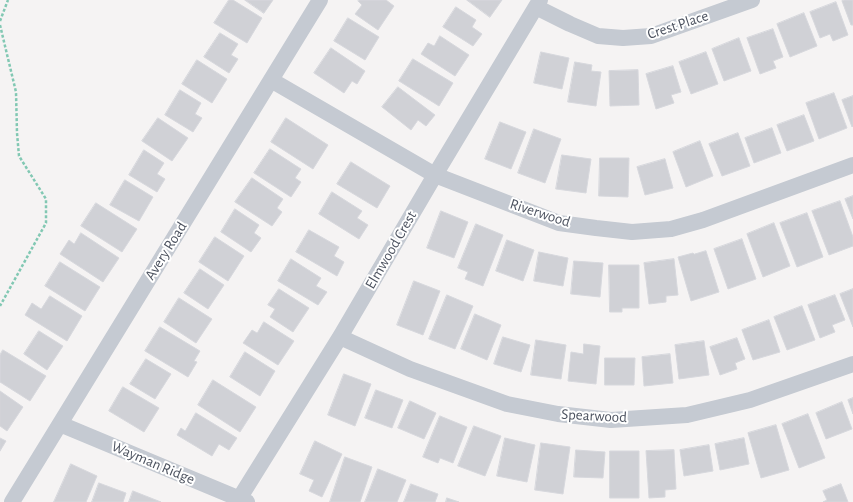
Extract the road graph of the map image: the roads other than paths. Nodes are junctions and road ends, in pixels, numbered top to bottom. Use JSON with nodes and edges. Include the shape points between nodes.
{"nodes":[{"id":1,"x":320,"y":0,"type":"edge"},
{"id":2,"x":752,"y":0,"type":"edge"},
{"id":3,"x":538,"y":3,"type":"edge"},
{"id":4,"x":271,"y":80,"type":"junction"},
{"id":5,"x":853,"y":165,"type":"edge"},
{"id":6,"x":435,"y":175,"type":"junction"},
{"id":7,"x":340,"y":337,"type":"junction"},
{"id":8,"x":853,"y":364,"type":"edge"},
{"id":9,"x":60,"y":424,"type":"junction"},
{"id":10,"x":243,"y":500,"type":"edge"},
{"id":11,"x":12,"y":502,"type":"edge"}],
"edges":[{"from":1,"to":4,"type":"street","name":"Avery Road"},
{"from":2,"to":3,"type":"street","name":"Crest Place","via":[[651,36],[624,38],[598,36],[570,24]]},
{"from":3,"to":6,"type":"street","name":"Elmwood Crest"},
{"from":4,"to":6,"type":"street","name":"Riverwood"},
{"from":4,"to":9,"type":"street","name":"Avery Road"},
{"from":5,"to":6,"type":"street","name":"Riverwood","via":[[703,220],[671,229],[632,232],[559,223]]},
{"from":6,"to":7,"type":"street","name":"Elmwood Crest"},
{"from":7,"to":8,"type":"street","name":"Spearwood","via":[[410,369],[507,404],[558,414],[611,420],[687,415],[750,400]]},
{"from":7,"to":10,"type":"street","name":"Elmwood Crest"},
{"from":9,"to":10,"type":"street","name":"Wayman Ridge"},
{"from":9,"to":11,"type":"street","name":"Avery Road"}]}
